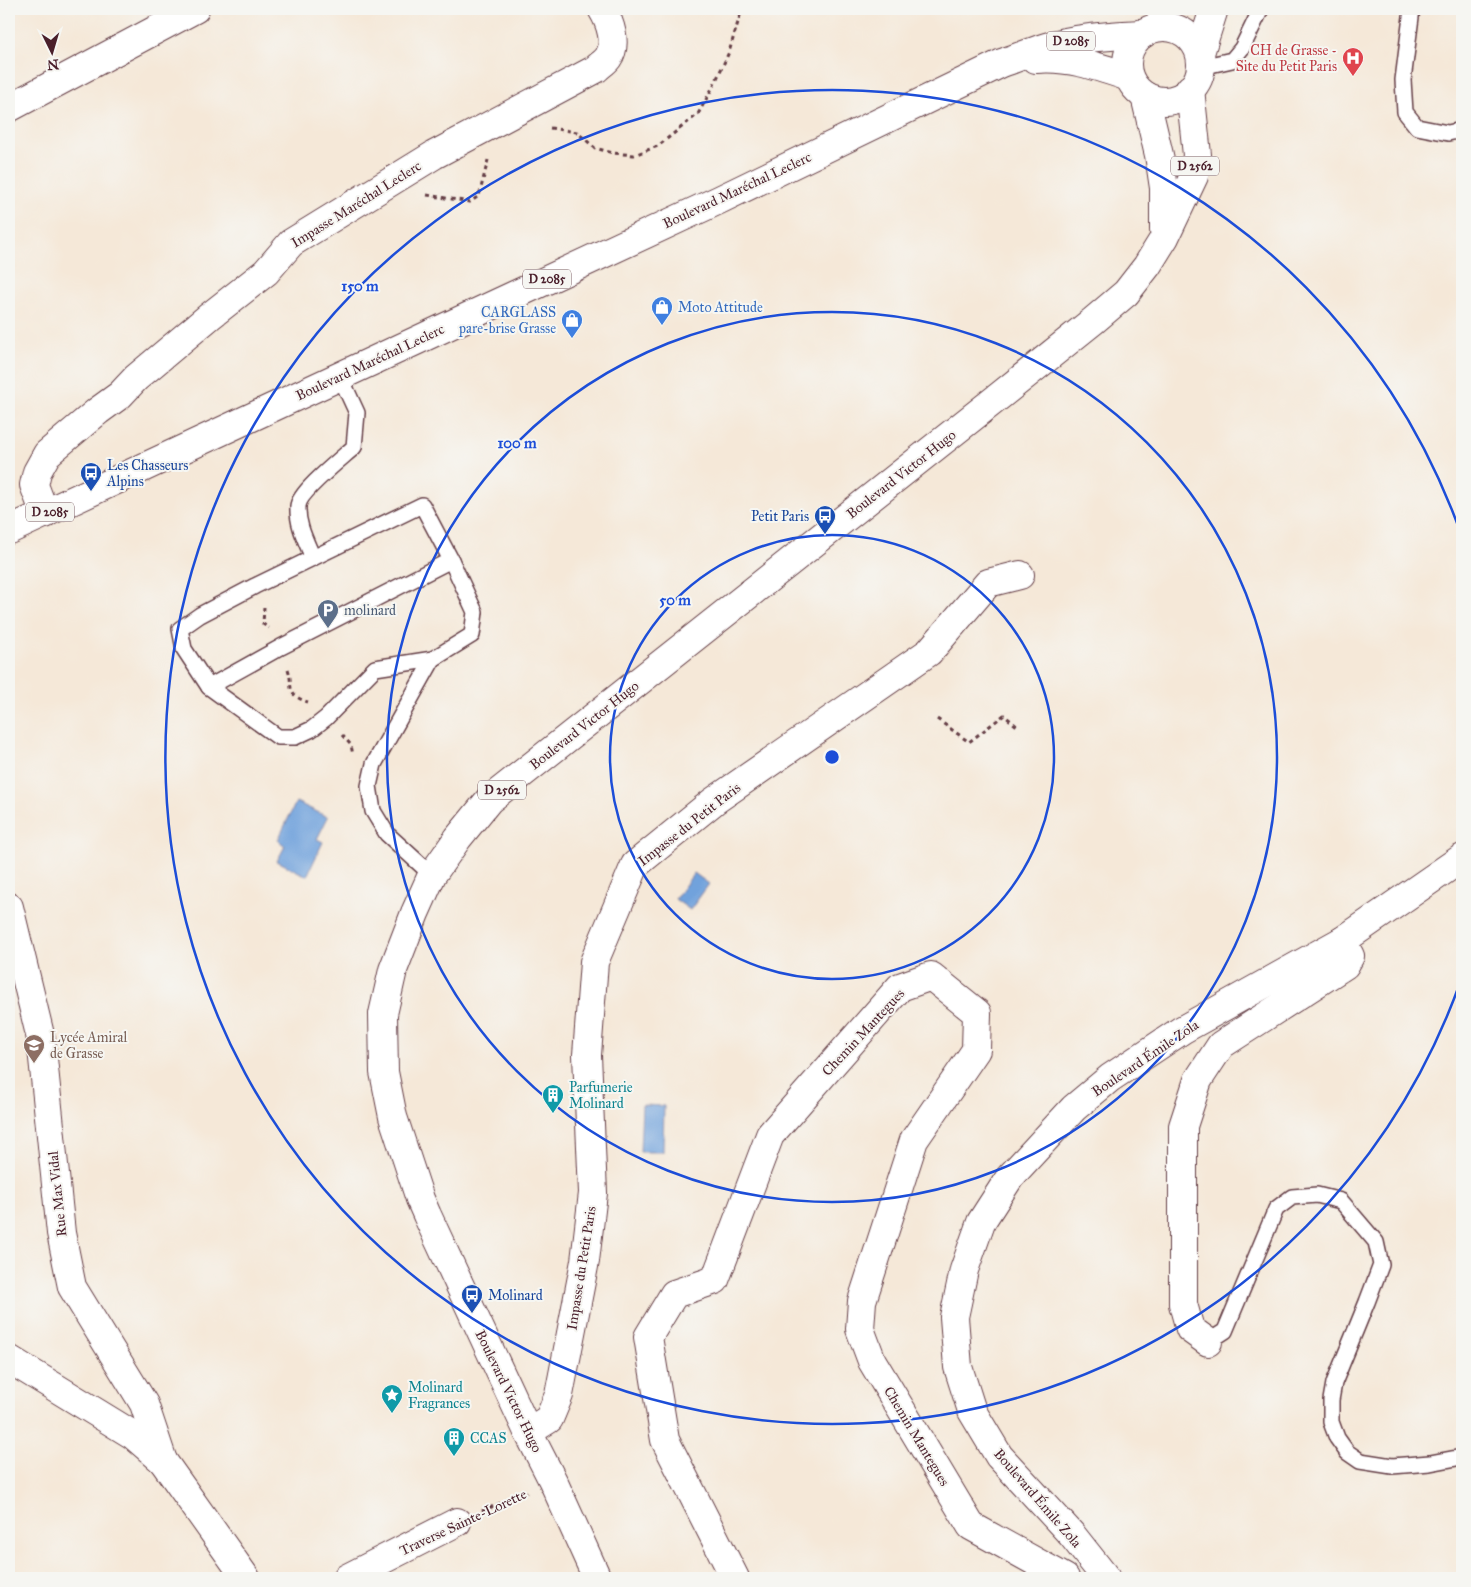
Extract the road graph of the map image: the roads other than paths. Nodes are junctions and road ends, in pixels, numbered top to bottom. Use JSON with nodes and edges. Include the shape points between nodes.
{"nodes":[{"id":1,"x":195,"y":9,"type":"edge"},
{"id":2,"x":602,"y":9,"type":"edge"},
{"id":3,"x":1214,"y":9,"type":"edge"},
{"id":4,"x":1261,"y":9,"type":"edge"},
{"id":5,"x":1412,"y":9,"type":"edge"},
{"id":6,"x":1155,"y":24,"type":"edge"},
{"id":7,"x":1002,"y":63,"type":"junction"},
{"id":8,"x":1197,"y":70,"type":"junction"},
{"id":9,"x":1137,"y":86,"type":"junction"},
{"id":10,"x":9,"y":108,"type":"edge"},
{"id":11,"x":1462,"y":130,"type":"edge"},
{"id":12,"x":1165,"y":237,"type":"junction"},
{"id":13,"x":340,"y":376,"type":"junction"},
{"id":14,"x":45,"y":514,"type":"junction"},
{"id":15,"x":9,"y":530,"type":"edge"},
{"id":16,"x":313,"y":558,"type":"junction"},
{"id":17,"x":451,"y":560,"type":"junction"},
{"id":18,"x":1020,"y":575,"type":"dead end"},
{"id":19,"x":433,"y":659,"type":"junction"},
{"id":20,"x":209,"y":687,"type":"junction"},
{"id":21,"x":1462,"y":858,"type":"edge"},
{"id":22,"x":432,"y":875,"type":"junction"},
{"id":23,"x":9,"y":907,"type":"edge"},
{"id":24,"x":1342,"y":941,"type":"junction"},
{"id":25,"x":1208,"y":1342,"type":"joint"},
{"id":26,"x":9,"y":1360,"type":"edge"},
{"id":27,"x":528,"y":1432,"type":"junction"},
{"id":28,"x":1462,"y":1457,"type":"edge"},
{"id":29,"x":163,"y":1461,"type":"junction"},
{"id":30,"x":457,"y":1522,"type":"road end"},
{"id":31,"x":246,"y":1578,"type":"edge"},
{"id":32,"x":347,"y":1578,"type":"edge"},
{"id":33,"x":597,"y":1578,"type":"edge"},
{"id":34,"x":735,"y":1578,"type":"edge"},
{"id":35,"x":1065,"y":1578,"type":"edge"},
{"id":36,"x":1106,"y":1578,"type":"edge"}],
"edges":[{"from":1,"to":10,"type":"street"},
{"from":2,"to":14,"type":"street","name":"Impasse Maréchal Leclerc","via":[[608,18],[612,52],[596,69],[434,155],[291,243],[266,272],[47,454],[34,485]]},
{"from":3,"to":8,"type":"street","number":"D 2562"},
{"from":4,"to":8,"type":"lane","via":[[1242,48],[1232,60]]},
{"from":5,"to":11,"type":"lane","via":[[1403,80],[1405,112],[1417,127],[1448,133]]},
{"from":6,"to":7,"type":"street","number":"D 2085","via":[[1047,46]]},
{"from":6,"to":8,"type":"street","via":[[1182,31],[1193,41]]},
{"from":6,"to":9,"type":"street","via":[[1134,42],[1128,53],[1127,66]]},
{"from":7,"to":9,"type":"street","number":"D 2085","via":[[1066,59],[1087,63]]},
{"from":7,"to":13,"type":"street","name":"Boulevard Maréchal Leclerc","number":"D 2085","via":[[719,200]]},
{"from":8,"to":9,"type":"street","via":[[1185,94],[1172,100],[1158,100]]},
{"from":8,"to":12,"type":"street","name":"Boulevard Victor Hugo","number":"D 2562","via":[[1194,176]]},
{"from":9,"to":12,"type":"street","number":"D 2562","via":[[1159,155],[1164,188]]},
{"from":12,"to":22,"type":"street","name":"Boulevard Victor Hugo","number":"D 2562","via":[[1126,292],[1093,321],[489,800]]},
{"from":13,"to":14,"type":"street","name":"Boulevard Maréchal Leclerc","number":"D 2085"},
{"from":13,"to":16,"type":"lane","via":[[357,414],[354,448],[310,488],[298,504],[300,526]]},
{"from":14,"to":15,"type":"street","name":"Boulevard Maréchal Leclerc","number":"D 2085"},
{"from":16,"to":17,"type":"lane","via":[[422,505]]},
{"from":16,"to":20,"type":"lane","via":[[200,615],[180,629],[184,649]]},
{"from":17,"to":19,"type":"lane","via":[[474,612],[472,634]]},
{"from":17,"to":20,"type":"lane"},
{"from":18,"to":27,"type":"street","name":"Impasse du Petit Paris","via":[[988,583],[929,652],[714,801],[635,865],[594,962],[587,1055],[593,1193],[585,1261],[559,1395],[549,1418]]},
{"from":19,"to":20,"type":"lane","via":[[375,668],[326,718],[295,737],[278,737]]},
{"from":19,"to":22,"type":"lane","via":[[374,764],[369,786],[373,811],[387,834]]},
{"from":21,"to":24,"type":"street","name":"Boulevard Émile Zola"},
{"from":22,"to":27,"type":"street","name":"Boulevard Victor Hugo","number":"D 2562","via":[[394,970],[383,1014],[384,1072],[393,1117],[420,1199]]},
{"from":23,"to":29,"type":"street","name":"Rue Max Vidal","via":[[41,1039],[61,1233],[72,1287],[144,1404]]},
{"from":24,"to":25,"type":"street","via":[[1350,956],[1345,966],[1221,1045],[1198,1080],[1183,1126],[1184,1304],[1190,1329]]},
{"from":24,"to":36,"type":"street","name":"Boulevard Émile Zola","via":[[1182,1030],[1110,1078],[1074,1108],[1010,1177],[981,1222],[964,1270],[954,1317],[958,1367],[972,1411],[999,1456],[1072,1535]]},
{"from":25,"to":28,"type":"lane","via":[[1226,1331],[1276,1209],[1292,1197],[1316,1195],[1341,1201],[1376,1242],[1381,1265],[1334,1383],[1330,1400],[1331,1422],[1337,1438],[1347,1452],[1360,1461],[1392,1466]]},
{"from":26,"to":29,"type":"street","via":[[133,1435]]},
{"from":27,"to":33,"type":"street","name":"Boulevard Victor Hugo","number":"D 2562"},
{"from":29,"to":31,"type":"street"},
{"from":30,"to":32,"type":"street","name":"Traverse Sainte-Lorette"},
{"from":34,"to":35,"type":"street","name":"Chemin Mantegues","via":[[665,1440],[648,1338],[674,1294],[715,1280],[770,1135],[900,988],[932,976],[977,1013],[976,1050],[914,1140],[862,1301],[860,1329],[872,1360],[971,1526]]}]}
